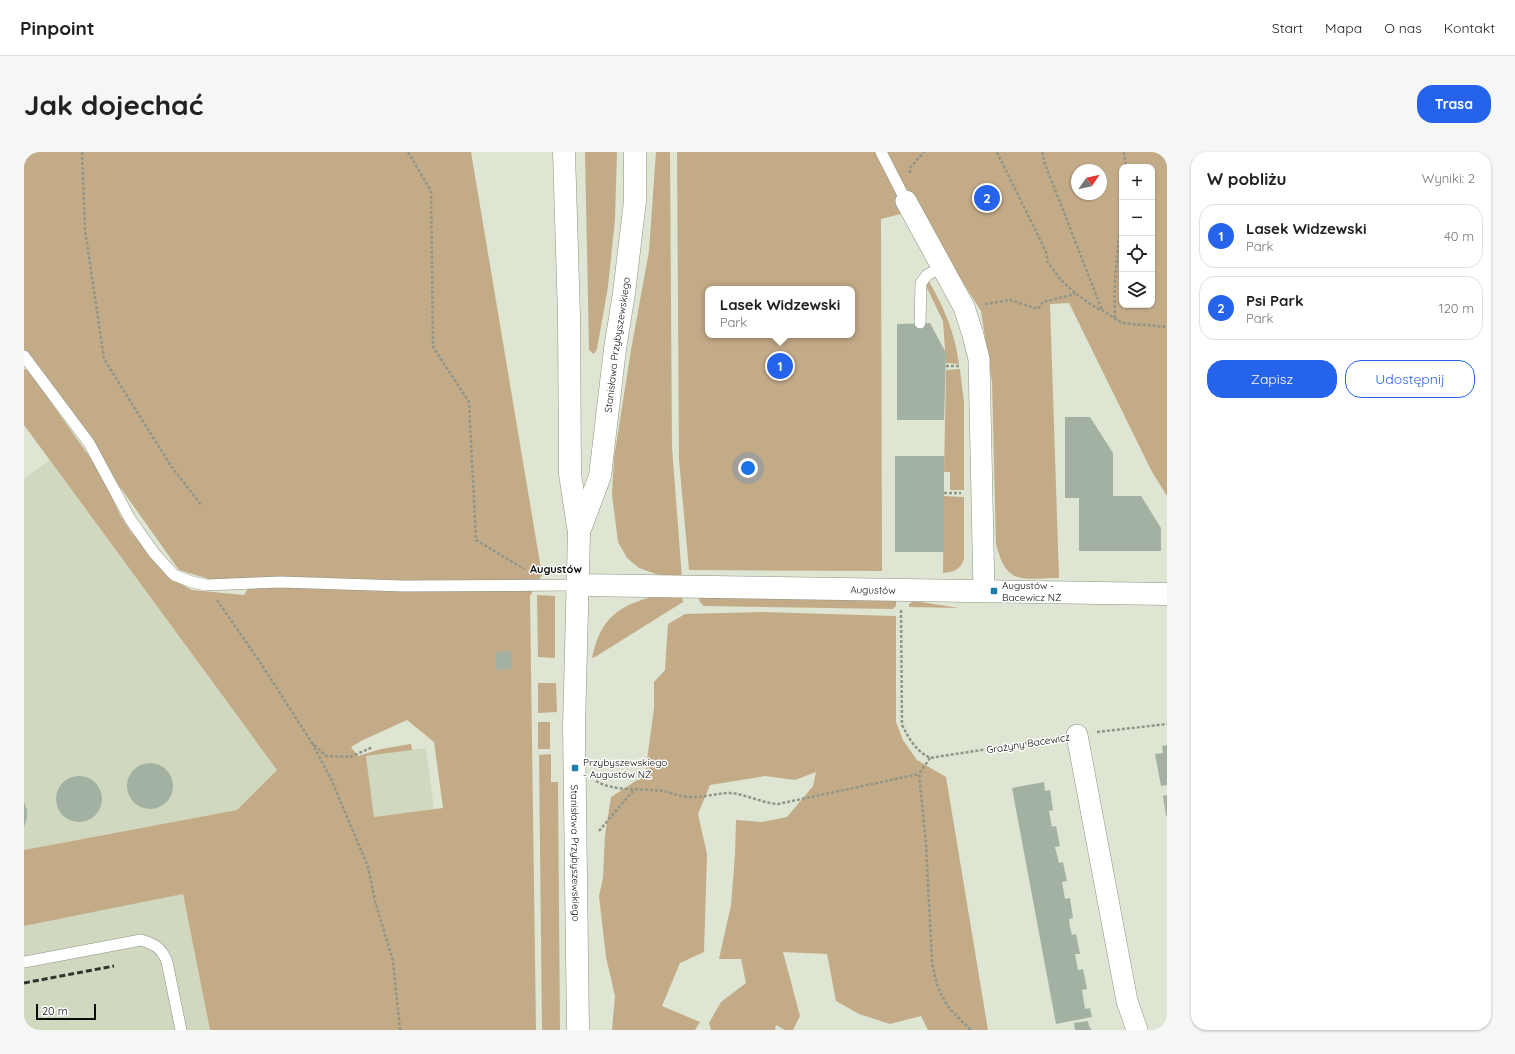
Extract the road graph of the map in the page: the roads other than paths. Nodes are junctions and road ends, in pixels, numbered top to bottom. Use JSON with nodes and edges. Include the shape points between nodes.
{"nodes":[{"id":1,"x":564,"y":152,"type":"edge"},
{"id":2,"x":635,"y":152,"type":"edge"},
{"id":3,"x":881,"y":152,"type":"edge"},
{"id":4,"x":906,"y":201,"type":"joint"},
{"id":5,"x":942,"y":267,"type":"junction"},
{"id":6,"x":920,"y":323,"type":"dead end"},
{"id":7,"x":24,"y":356,"type":"edge"},
{"id":8,"x":579,"y":533,"type":"junction"},
{"id":9,"x":578,"y":585,"type":"junction"},
{"id":10,"x":984,"y":591,"type":"junction"},
{"id":11,"x":1167,"y":594,"type":"edge"},
{"id":12,"x":1077,"y":735,"type":"road end"},
{"id":13,"x":24,"y":962,"type":"edge"},
{"id":14,"x":181,"y":1030,"type":"edge"},
{"id":15,"x":578,"y":1030,"type":"edge"},
{"id":16,"x":1137,"y":1030,"type":"edge"}],
"edges":[{"from":1,"to":8,"type":"street","name":"Stanisława Przybyszewskiego","via":[[570,474]]},
{"from":2,"to":8,"type":"street","name":"Stanisława Przybyszewskiego","via":[[635,201],[600,476]]},
{"from":3,"to":4,"type":"lane"},
{"from":4,"to":5,"type":"street"},
{"from":5,"to":6,"type":"lane","via":[[927,275],[921,283]]},
{"from":5,"to":10,"type":"street","via":[[964,307],[979,359]]},
{"from":7,"to":9,"type":"lane","via":[[89,443],[130,519],[154,553],[174,575],[206,585],[281,582],[403,586]]},
{"from":8,"to":9,"type":"street","name":"Stanisława Przybyszewskiego"},
{"from":9,"to":10,"type":"street","name":"Augustów"},
{"from":9,"to":15,"type":"street","name":"Stanisława Przybyszewskiego","via":[[574,726]]},
{"from":10,"to":11,"type":"street","name":"Augustów"},
{"from":12,"to":16,"type":"street","name":"Grażyny Bacewicz","via":[[1127,1001]]},
{"from":13,"to":14,"type":"lane","via":[[141,940],[156,945],[164,953],[167,962]]}]}
